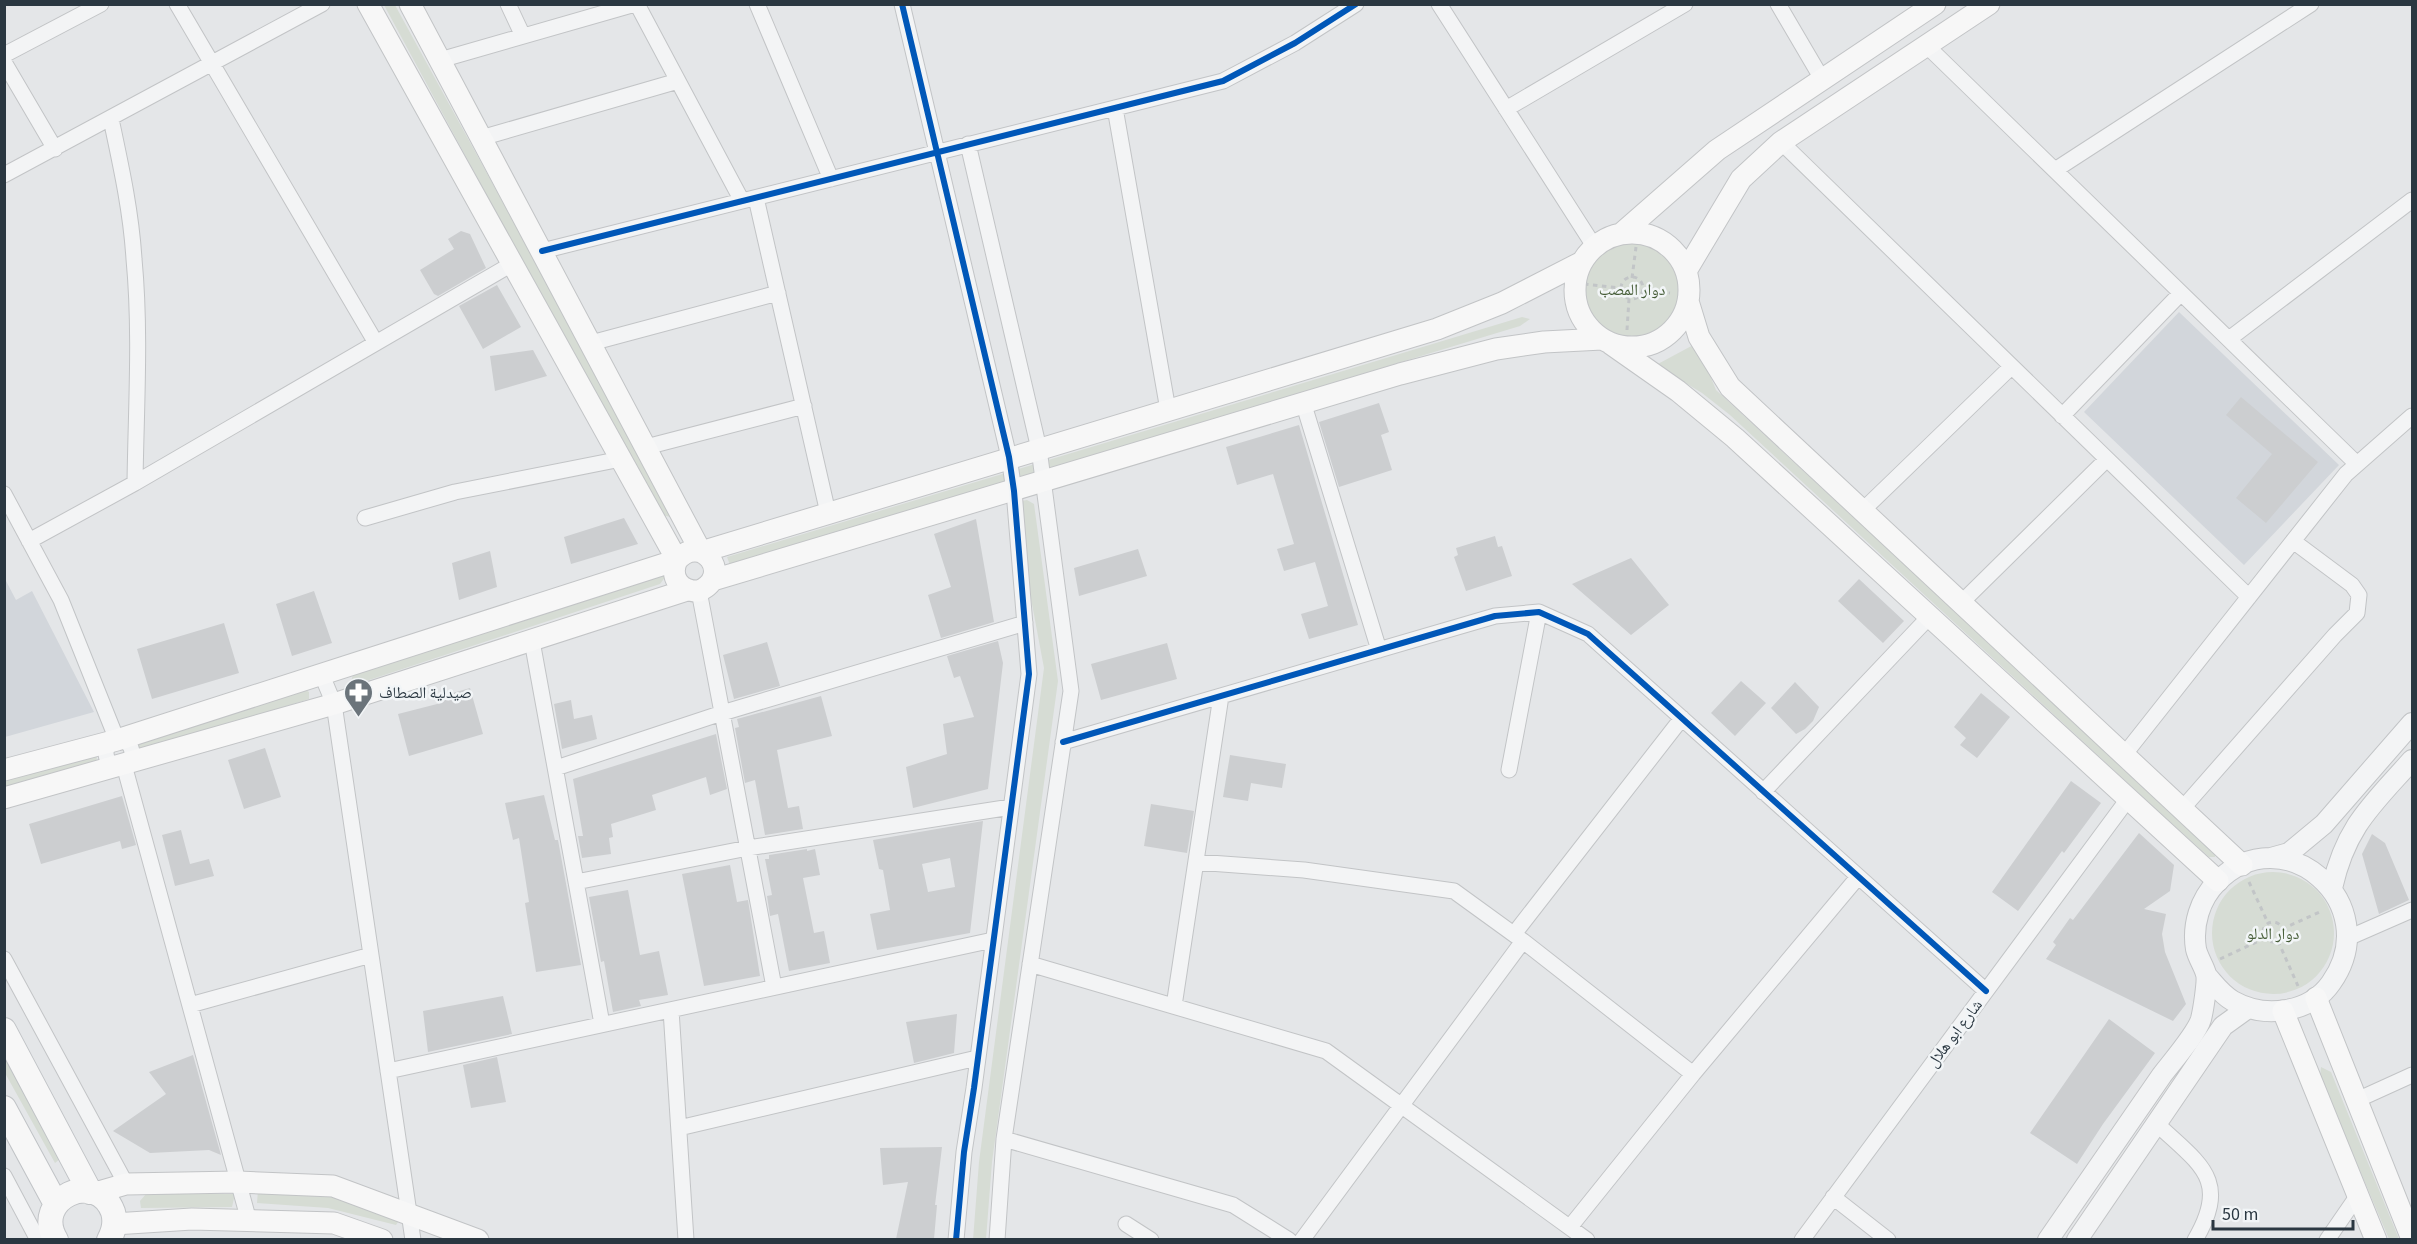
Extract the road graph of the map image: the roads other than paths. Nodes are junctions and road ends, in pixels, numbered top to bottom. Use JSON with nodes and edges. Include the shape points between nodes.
{"nodes":[{"id":1,"x":101,"y":4,"type":"edge"},
{"id":2,"x":177,"y":4,"type":"edge"},
{"id":3,"x":322,"y":4,"type":"edge"},
{"id":4,"x":368,"y":4,"type":"edge"},
{"id":5,"x":410,"y":4,"type":"edge"},
{"id":6,"x":508,"y":4,"type":"edge"},
{"id":7,"x":636,"y":4,"type":"edge"},
{"id":8,"x":757,"y":4,"type":"edge"},
{"id":9,"x":902,"y":4,"type":"edge"},
{"id":10,"x":1356,"y":4,"type":"edge"},
{"id":11,"x":1439,"y":4,"type":"edge"},
{"id":12,"x":1685,"y":4,"type":"edge"},
{"id":13,"x":1778,"y":4,"type":"edge"},
{"id":14,"x":1935,"y":4,"type":"edge"},
{"id":15,"x":1989,"y":4,"type":"edge"},
{"id":16,"x":2311,"y":4,"type":"edge"},
{"id":17,"x":523,"y":36,"type":"junction"},
{"id":18,"x":1927,"y":46,"type":"junction"},
{"id":19,"x":4,"y":55,"type":"edge"},
{"id":20,"x":440,"y":60,"type":"junction"},
{"id":21,"x":4,"y":62,"type":"edge"},
{"id":22,"x":212,"y":66,"type":"junction"},
{"id":23,"x":1822,"y":79,"type":"junction"},
{"id":24,"x":678,"y":81,"type":"junction"},
{"id":25,"x":1115,"y":108,"type":"junction"},
{"id":26,"x":1506,"y":109,"type":"junction"},
{"id":27,"x":111,"y":119,"type":"junction"},
{"id":28,"x":481,"y":138,"type":"junction"},
{"id":29,"x":1781,"y":142,"type":"junction"},
{"id":30,"x":968,"y":144,"type":"junction"},
{"id":31,"x":55,"y":149,"type":"junction"},
{"id":32,"x":937,"y":153,"type":"junction"},
{"id":33,"x":2055,"y":170,"type":"junction"},
{"id":34,"x":4,"y":175,"type":"edge"},
{"id":35,"x":831,"y":179,"type":"junction"},
{"id":36,"x":749,"y":200,"type":"junction"},
{"id":37,"x":2412,"y":200,"type":"edge"},
{"id":38,"x":1629,"y":237,"type":"junction"},
{"id":39,"x":542,"y":251,"type":"junction"},
{"id":40,"x":1588,"y":254,"type":"junction"},
{"id":41,"x":512,"y":264,"type":"junction"},
{"id":42,"x":1686,"y":271,"type":"junction"},
{"id":43,"x":778,"y":292,"type":"junction"},
{"id":44,"x":2181,"y":293,"type":"junction"},
{"id":45,"x":1684,"y":297,"type":"junction"},
{"id":46,"x":2229,"y":339,"type":"junction"},
{"id":47,"x":1613,"y":340,"type":"junction"},
{"id":48,"x":376,"y":343,"type":"junction"},
{"id":49,"x":591,"y":343,"type":"junction"},
{"id":50,"x":2012,"y":367,"type":"junction"},
{"id":51,"x":1304,"y":402,"type":"junction"},
{"id":52,"x":804,"y":406,"type":"junction"},
{"id":53,"x":1168,"y":410,"type":"junction"},
{"id":54,"x":2062,"y":416,"type":"junction"},
{"id":55,"x":2412,"y":416,"type":"edge"},
{"id":56,"x":646,"y":447,"type":"junction"},
{"id":57,"x":1039,"y":449,"type":"junction"},
{"id":58,"x":1009,"y":457,"type":"junction"},
{"id":59,"x":621,"y":459,"type":"junction"},
{"id":60,"x":2107,"y":459,"type":"junction"},
{"id":61,"x":2357,"y":464,"type":"junction"},
{"id":62,"x":1044,"y":481,"type":"junction"},
{"id":63,"x":135,"y":483,"type":"junction"},
{"id":64,"x":1014,"y":490,"type":"junction"},
{"id":65,"x":4,"y":494,"type":"edge"},
{"id":66,"x":1862,"y":511,"type":"junction"},
{"id":67,"x":828,"y":513,"type":"junction"},
{"id":68,"x":365,"y":518,"type":"dead end"},
{"id":69,"x":29,"y":541,"type":"junction"},
{"id":70,"x":2293,"y":541,"type":"junction"},
{"id":71,"x":702,"y":552,"type":"junction"},
{"id":72,"x":677,"y":560,"type":"junction"},
{"id":73,"x":700,"y":587,"type":"junction"},
{"id":74,"x":2248,"y":597,"type":"junction"},
{"id":75,"x":1960,"y":603,"type":"junction"},
{"id":76,"x":1539,"y":612,"type":"junction"},
{"id":77,"x":1930,"y":616,"type":"junction"},
{"id":78,"x":1025,"y":622,"type":"junction"},
{"id":79,"x":532,"y":641,"type":"junction"},
{"id":80,"x":1379,"y":650,"type":"junction"},
{"id":81,"x":321,"y":673,"type":"junction"},
{"id":82,"x":1221,"y":696,"type":"junction"},
{"id":83,"x":334,"y":704,"type":"junction"},
{"id":84,"x":722,"y":713,"type":"junction"},
{"id":85,"x":1682,"y":718,"type":"junction"},
{"id":86,"x":2412,"y":723,"type":"edge"},
{"id":87,"x":117,"y":740,"type":"junction"},
{"id":88,"x":1064,"y":742,"type":"junction"},
{"id":89,"x":2124,"y":755,"type":"junction"},
{"id":90,"x":2412,"y":760,"type":"edge"},
{"id":91,"x":124,"y":765,"type":"junction"},
{"id":92,"x":556,"y":768,"type":"junction"},
{"id":93,"x":4,"y":770,"type":"edge"},
{"id":94,"x":1509,"y":770,"type":"dead end"},
{"id":95,"x":1763,"y":792,"type":"junction"},
{"id":96,"x":4,"y":798,"type":"edge"},
{"id":97,"x":2128,"y":799,"type":"junction"},
{"id":98,"x":1011,"y":807,"type":"junction"},
{"id":99,"x":2182,"y":809,"type":"junction"},
{"id":100,"x":748,"y":848,"type":"junction"},
{"id":101,"x":2270,"y":859,"type":"junction"},
{"id":102,"x":1196,"y":862,"type":"junction"},
{"id":103,"x":2244,"y":872,"type":"junction"},
{"id":104,"x":1858,"y":877,"type":"junction"},
{"id":105,"x":2218,"y":881,"type":"junction"},
{"id":106,"x":576,"y":882,"type":"junction"},
{"id":107,"x":2332,"y":888,"type":"junction"},
{"id":108,"x":2412,"y":910,"type":"edge"},
{"id":109,"x":1518,"y":938,"type":"junction"},
{"id":110,"x":2348,"y":938,"type":"junction"},
{"id":111,"x":993,"y":940,"type":"junction"},
{"id":112,"x":371,"y":955,"type":"junction"},
{"id":113,"x":4,"y":959,"type":"edge"},
{"id":114,"x":1030,"y":964,"type":"junction"},
{"id":115,"x":2207,"y":976,"type":"junction"},
{"id":116,"x":774,"y":987,"type":"junction"},
{"id":117,"x":1986,"y":991,"type":"junction"},
{"id":118,"x":2308,"y":993,"type":"junction"},
{"id":119,"x":190,"y":1005,"type":"junction"},
{"id":120,"x":1174,"y":1006,"type":"junction"},
{"id":121,"x":2248,"y":1008,"type":"junction"},
{"id":122,"x":671,"y":1010,"type":"junction"},
{"id":123,"x":2283,"y":1011,"type":"junction"},
{"id":124,"x":603,"y":1024,"type":"junction"},
{"id":125,"x":4,"y":1030,"type":"edge"},
{"id":126,"x":977,"y":1058,"type":"junction"},
{"id":127,"x":388,"y":1071,"type":"junction"},
{"id":128,"x":1694,"y":1074,"type":"junction"},
{"id":129,"x":2412,"y":1075,"type":"edge"},
{"id":130,"x":2357,"y":1100,"type":"junction"},
{"id":131,"x":1401,"y":1106,"type":"junction"},
{"id":132,"x":4,"y":1108,"type":"edge"},
{"id":133,"x":2157,"y":1124,"type":"junction"},
{"id":134,"x":679,"y":1128,"type":"junction"},
{"id":135,"x":1004,"y":1139,"type":"junction"},
{"id":136,"x":4,"y":1176,"type":"edge"},
{"id":137,"x":238,"y":1182,"type":"junction"},
{"id":138,"x":126,"y":1184,"type":"junction"},
{"id":139,"x":93,"y":1192,"type":"junction"},
{"id":140,"x":2358,"y":1195,"type":"junction"},
{"id":141,"x":1833,"y":1197,"type":"junction"},
{"id":142,"x":56,"y":1204,"type":"junction"},
{"id":143,"x":409,"y":1214,"type":"junction"},
{"id":144,"x":249,"y":1221,"type":"junction"},
{"id":145,"x":1126,"y":1224,"type":"dead end"},
{"id":146,"x":1570,"y":1227,"type":"junction"},
{"id":147,"x":112,"y":1235,"type":"edge"},
{"id":148,"x":38,"y":1239,"type":"edge"},
{"id":149,"x":56,"y":1239,"type":"edge"},
{"id":150,"x":382,"y":1239,"type":"edge"},
{"id":151,"x":413,"y":1239,"type":"edge"},
{"id":152,"x":478,"y":1239,"type":"edge"},
{"id":153,"x":686,"y":1239,"type":"edge"},
{"id":154,"x":956,"y":1239,"type":"edge"},
{"id":155,"x":997,"y":1239,"type":"edge"},
{"id":156,"x":1152,"y":1239,"type":"edge"},
{"id":157,"x":1289,"y":1239,"type":"edge"},
{"id":158,"x":1302,"y":1239,"type":"edge"},
{"id":159,"x":1587,"y":1239,"type":"edge"},
{"id":160,"x":1802,"y":1239,"type":"edge"},
{"id":161,"x":1888,"y":1239,"type":"edge"},
{"id":162,"x":2048,"y":1239,"type":"edge"},
{"id":163,"x":2077,"y":1239,"type":"edge"},
{"id":164,"x":2195,"y":1239,"type":"edge"},
{"id":165,"x":2327,"y":1239,"type":"edge"},
{"id":166,"x":2376,"y":1239,"type":"edge"},
{"id":167,"x":2412,"y":1239,"type":"edge"}],
"edges":[{"from":1,"to":19,"type":"street"},
{"from":2,"to":22,"type":"street"},
{"from":3,"to":22,"type":"street"},
{"from":4,"to":41,"type":"main road"},
{"from":5,"to":20,"type":"main road"},
{"from":6,"to":17,"type":"street"},
{"from":7,"to":17,"type":"street"},
{"from":7,"to":24,"type":"street"},
{"from":8,"to":35,"type":"street"},
{"from":9,"to":32,"type":"street"},
{"from":10,"to":25,"type":"street","via":[[1296,43],[1223,81]]},
{"from":11,"to":26,"type":"street"},
{"from":12,"to":26,"type":"street"},
{"from":13,"to":23,"type":"street"},
{"from":14,"to":23,"type":"main road"},
{"from":15,"to":18,"type":"main road"},
{"from":16,"to":33,"type":"street"},
{"from":17,"to":20,"type":"street"},
{"from":18,"to":29,"type":"main road"},
{"from":18,"to":33,"type":"street"},
{"from":20,"to":28,"type":"main road"},
{"from":21,"to":31,"type":"street"},
{"from":22,"to":27,"type":"street"},
{"from":22,"to":48,"type":"street"},
{"from":23,"to":38,"type":"main road","via":[[1716,150]]},
{"from":24,"to":28,"type":"street"},
{"from":24,"to":36,"type":"street"},
{"from":25,"to":30,"type":"street"},
{"from":25,"to":53,"type":"street"},
{"from":26,"to":40,"type":"street"},
{"from":27,"to":31,"type":"street"},
{"from":27,"to":63,"type":"street","via":[[127,195],[135,260]]},
{"from":28,"to":39,"type":"main road"},
{"from":29,"to":42,"type":"main road","via":[[1741,179]]},
{"from":29,"to":50,"type":"street"},
{"from":30,"to":32,"type":"street"},
{"from":30,"to":57,"type":"street"},
{"from":31,"to":34,"type":"street"},
{"from":32,"to":35,"type":"street"},
{"from":32,"to":58,"type":"street"},
{"from":33,"to":44,"type":"street"},
{"from":35,"to":36,"type":"street"},
{"from":36,"to":39,"type":"street"},
{"from":36,"to":43,"type":"street"},
{"from":37,"to":46,"type":"street"},
{"from":38,"to":40,"type":"main road","via":[[1612,236]]},
{"from":38,"to":42,"type":"main road","via":[[1641,233],[1660,240],[1676,253]]},
{"from":39,"to":49,"type":"main road"},
{"from":40,"to":47,"type":"main road","via":[[1575,283],[1576,305],[1586,325]]},
{"from":40,"to":53,"type":"main road","via":[[1502,303],[1437,329]]},
{"from":41,"to":48,"type":"street"},
{"from":41,"to":59,"type":"main road"},
{"from":42,"to":45,"type":"main road"},
{"from":43,"to":49,"type":"street"},
{"from":43,"to":52,"type":"street"},
{"from":44,"to":46,"type":"street"},
{"from":44,"to":54,"type":"street"},
{"from":45,"to":47,"type":"main road","via":[[1681,320],[1660,340],[1631,348]]},
{"from":45,"to":66,"type":"main road","via":[[1699,337],[1730,387]]},
{"from":46,"to":61,"type":"street"},
{"from":47,"to":51,"type":"main road","via":[[1544,342],[1496,349]]},
{"from":47,"to":77,"type":"main road","via":[[1735,438]]},
{"from":48,"to":63,"type":"street"},
{"from":49,"to":56,"type":"main road"},
{"from":50,"to":54,"type":"street"},
{"from":50,"to":66,"type":"street"},
{"from":51,"to":62,"type":"main road"},
{"from":51,"to":80,"type":"street"},
{"from":52,"to":56,"type":"street"},
{"from":52,"to":67,"type":"street"},
{"from":53,"to":57,"type":"main road"},
{"from":54,"to":60,"type":"street"},
{"from":55,"to":61,"type":"street"},
{"from":56,"to":71,"type":"main road"},
{"from":57,"to":58,"type":"main road"},
{"from":57,"to":62,"type":"street"},
{"from":58,"to":64,"type":"street"},
{"from":58,"to":67,"type":"main road"},
{"from":59,"to":68,"type":"street","via":[[455,492]]},
{"from":59,"to":72,"type":"main road"},
{"from":60,"to":74,"type":"street"},
{"from":60,"to":75,"type":"street"},
{"from":61,"to":70,"type":"street"},
{"from":62,"to":64,"type":"main road"},
{"from":62,"to":88,"type":"street","via":[[1070,670]]},
{"from":63,"to":69,"type":"street"},
{"from":64,"to":73,"type":"main road"},
{"from":64,"to":78,"type":"street"},
{"from":65,"to":69,"type":"street"},
{"from":66,"to":75,"type":"main road"},
{"from":67,"to":71,"type":"main road"},
{"from":69,"to":87,"type":"street","via":[[61,600]]},
{"from":70,"to":74,"type":"street"},
{"from":70,"to":99,"type":"street","via":[[2352,585],[2360,596],[2358,613],[2335,634]]},
{"from":71,"to":72,"type":"main road","via":[[688,551]]},
{"from":71,"to":73,"type":"main road","via":[[712,560],[715,573]]},
{"from":72,"to":73,"type":"main road","via":[[675,578],[682,587]]},
{"from":72,"to":81,"type":"main road"},
{"from":73,"to":79,"type":"main road"},
{"from":73,"to":84,"type":"street"},
{"from":74,"to":89,"type":"street"},
{"from":75,"to":89,"type":"main road"},
{"from":76,"to":80,"type":"street","via":[[1495,616]]},
{"from":76,"to":85,"type":"street","via":[[1588,634]]},
{"from":76,"to":94,"type":"street"},
{"from":77,"to":95,"type":"street"},
{"from":77,"to":97,"type":"main road"},
{"from":78,"to":84,"type":"street"},
{"from":78,"to":98,"type":"street","via":[[1029,674]]},
{"from":79,"to":83,"type":"main road"},
{"from":79,"to":92,"type":"street"},
{"from":80,"to":82,"type":"street"},
{"from":81,"to":83,"type":"street"},
{"from":81,"to":87,"type":"main road"},
{"from":82,"to":88,"type":"street"},
{"from":82,"to":102,"type":"street"},
{"from":83,"to":91,"type":"main road"},
{"from":83,"to":112,"type":"street"},
{"from":84,"to":92,"type":"street"},
{"from":84,"to":100,"type":"street"},
{"from":85,"to":95,"type":"street"},
{"from":85,"to":109,"type":"street"},
{"from":86,"to":101,"type":"street","via":[[2324,824],[2289,853]]},
{"from":87,"to":91,"type":"street","via":[[131,748],[132,756]]},
{"from":87,"to":93,"type":"main road"},
{"from":88,"to":114,"type":"street"},
{"from":89,"to":99,"type":"main road"},
{"from":90,"to":107,"type":"street","via":[[2358,820],[2345,843]]},
{"from":91,"to":96,"type":"main road"},
{"from":91,"to":119,"type":"street"},
{"from":92,"to":106,"type":"street"},
{"from":95,"to":104,"type":"street"},
{"from":97,"to":105,"type":"main road"},
{"from":97,"to":117,"type":"street","name":"شارع ابو هلال"},
{"from":98,"to":100,"type":"street"},
{"from":98,"to":111,"type":"street"},
{"from":99,"to":103,"type":"main road"},
{"from":100,"to":106,"type":"street"},
{"from":100,"to":116,"type":"street"},
{"from":101,"to":103,"type":"street"},
{"from":101,"to":107,"type":"street","via":[[2305,866]]},
{"from":102,"to":109,"type":"street","via":[[1304,870],[1454,891]]},
{"from":102,"to":120,"type":"street"},
{"from":103,"to":105,"type":"street"},
{"from":104,"to":117,"type":"street"},
{"from":104,"to":128,"type":"street"},
{"from":105,"to":115,"type":"street","via":[[2201,905],[2196,927],[2196,949]]},
{"from":106,"to":124,"type":"street"},
{"from":107,"to":110,"type":"street","via":[[2347,920]]},
{"from":108,"to":110,"type":"street"},
{"from":109,"to":128,"type":"street"},
{"from":109,"to":131,"type":"street"},
{"from":110,"to":118,"type":"street","via":[[2339,972],[2329,986]]},
{"from":111,"to":116,"type":"street"},
{"from":111,"to":126,"type":"street"},
{"from":112,"to":119,"type":"street"},
{"from":112,"to":127,"type":"street"},
{"from":113,"to":138,"type":"street"},
{"from":114,"to":120,"type":"street"},
{"from":114,"to":135,"type":"street"},
{"from":115,"to":121,"type":"street","via":[[2232,1001]]},
{"from":115,"to":162,"type":"street","via":[[2201,1021]]},
{"from":116,"to":122,"type":"street"},
{"from":117,"to":141,"type":"street","name":"شارع ابو هلال"},
{"from":118,"to":123,"type":"street","via":[[2300,1006]]},
{"from":118,"to":130,"type":"main road"},
{"from":119,"to":137,"type":"street"},
{"from":120,"to":131,"type":"street","via":[[1326,1051]]},
{"from":121,"to":123,"type":"street"},
{"from":121,"to":133,"type":"street","via":[[2223,1026]]},
{"from":122,"to":124,"type":"street"},
{"from":122,"to":134,"type":"street"},
{"from":123,"to":140,"type":"main road"},
{"from":124,"to":127,"type":"street"},
{"from":125,"to":139,"type":"main road"},
{"from":126,"to":134,"type":"street"},
{"from":126,"to":154,"type":"street"},
{"from":127,"to":143,"type":"street"},
{"from":128,"to":146,"type":"street"},
{"from":129,"to":130,"type":"street"},
{"from":130,"to":167,"type":"main road"},
{"from":131,"to":146,"type":"street"},
{"from":131,"to":158,"type":"street"},
{"from":132,"to":142,"type":"main road"},
{"from":133,"to":163,"type":"street"},
{"from":133,"to":164,"type":"street","via":[[2203,1167],[2210,1180],[2206,1220]]},
{"from":134,"to":153,"type":"street"},
{"from":135,"to":155,"type":"street"},
{"from":135,"to":157,"type":"street","via":[[1233,1205]]},
{"from":136,"to":148,"type":"street"},
{"from":137,"to":138,"type":"main road"},
{"from":137,"to":143,"type":"main road","via":[[333,1186]]},
{"from":137,"to":144,"type":"street"},
{"from":138,"to":139,"type":"main road"},
{"from":139,"to":142,"type":"main road","via":[[74,1191]]},
{"from":139,"to":147,"type":"main road","via":[[111,1207]]},
{"from":140,"to":165,"type":"street"},
{"from":140,"to":166,"type":"main road"},
{"from":141,"to":160,"type":"street","name":"شارع ابو هلال"},
{"from":141,"to":161,"type":"street"},
{"from":142,"to":149,"type":"main road","via":[[50,1226]]},
{"from":143,"to":151,"type":"street"},
{"from":143,"to":152,"type":"main road"},
{"from":144,"to":147,"type":"main road","via":[[192,1219]]},
{"from":144,"to":150,"type":"main road","via":[[334,1223]]},
{"from":145,"to":156,"type":"street"},
{"from":146,"to":159,"type":"street"}]}
